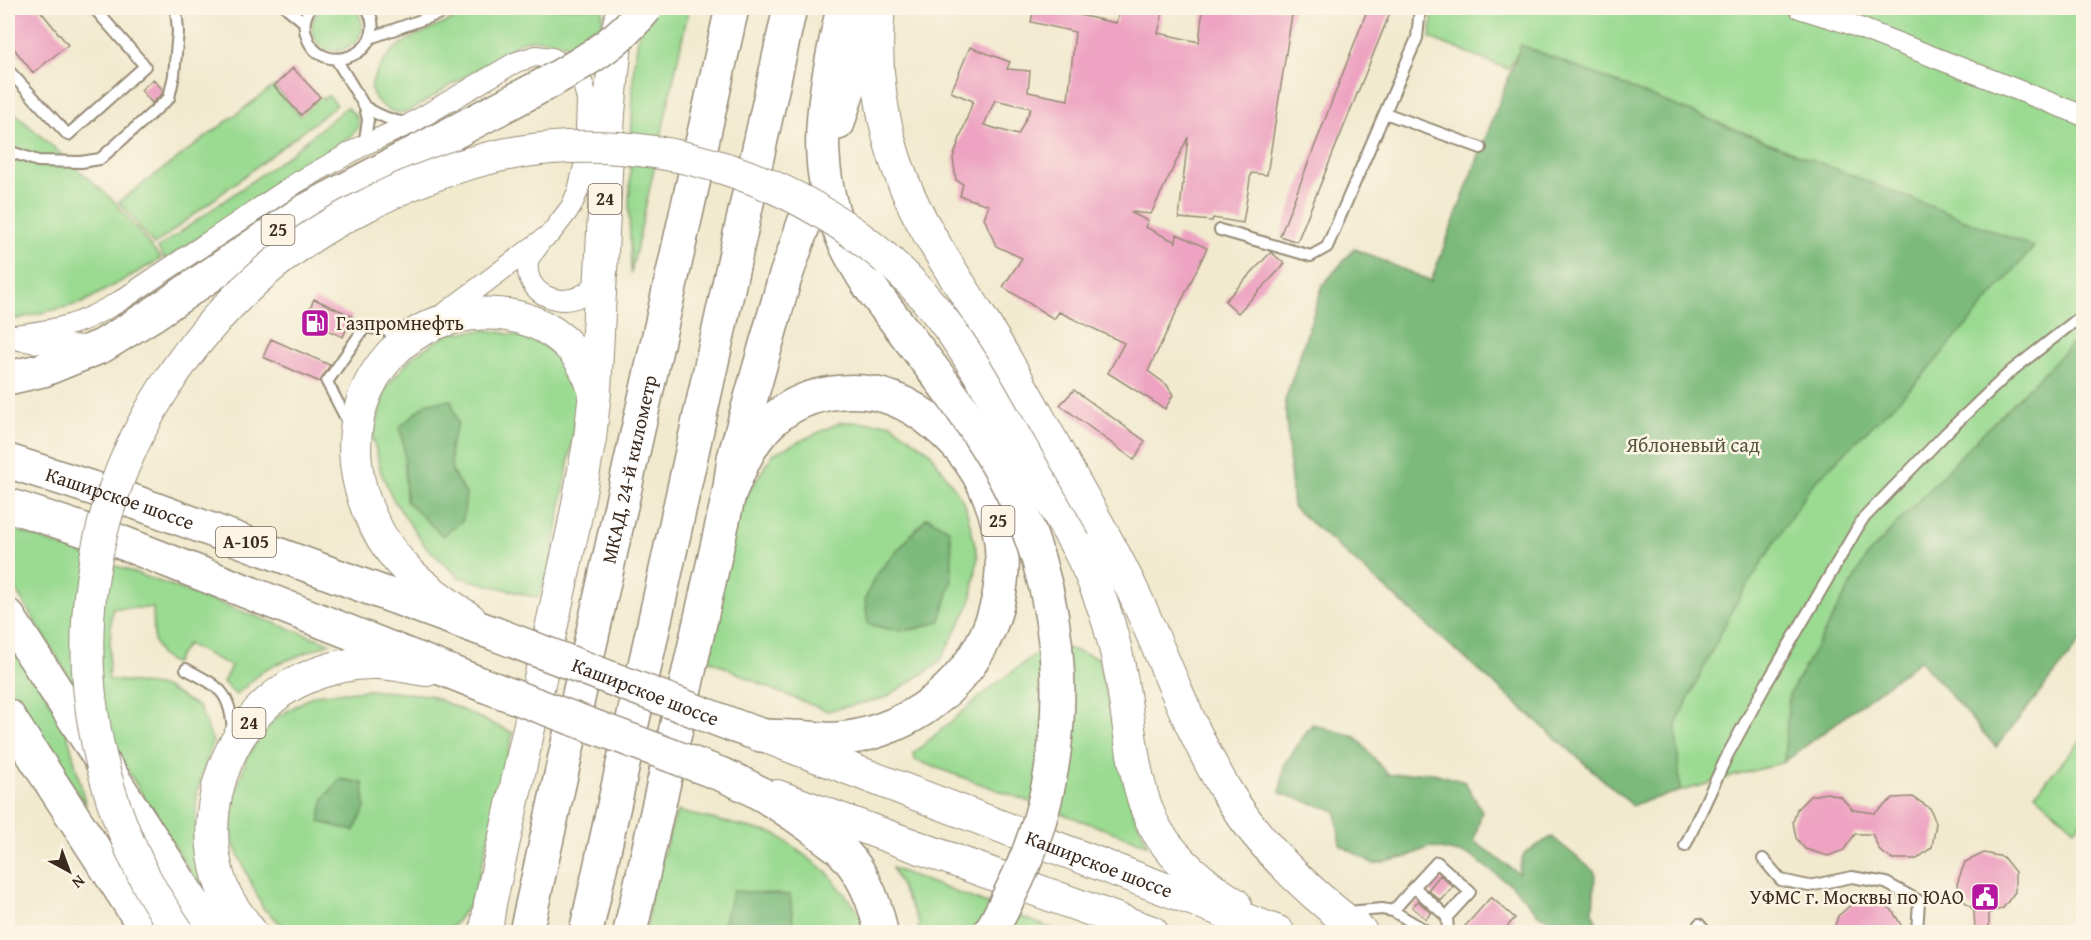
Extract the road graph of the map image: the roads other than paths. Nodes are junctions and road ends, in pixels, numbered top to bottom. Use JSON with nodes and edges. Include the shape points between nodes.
{"nodes":[{"id":1,"x":94,"y":8,"type":"edge"},
{"id":2,"x":176,"y":8,"type":"edge"},
{"id":3,"x":287,"y":8,"type":"edge"},
{"id":4,"x":309,"y":8,"type":"edge"},
{"id":5,"x":455,"y":8,"type":"edge"},
{"id":6,"x":623,"y":8,"type":"edge"},
{"id":7,"x":646,"y":8,"type":"edge"},
{"id":8,"x":732,"y":8,"type":"edge"},
{"id":9,"x":790,"y":8,"type":"edge"},
{"id":10,"x":843,"y":8,"type":"edge"},
{"id":11,"x":873,"y":8,"type":"edge"},
{"id":12,"x":879,"y":8,"type":"edge"},
{"id":13,"x":1420,"y":8,"type":"edge"},
{"id":14,"x":1799,"y":8,"type":"edge"},
{"id":15,"x":370,"y":9,"type":"edge"},
{"id":16,"x":304,"y":22,"type":"junction"},
{"id":17,"x":370,"y":38,"type":"junction"},
{"id":18,"x":336,"y":59,"type":"junction"},
{"id":19,"x":8,"y":70,"type":"edge"},
{"id":20,"x":365,"y":107,"type":"junction"},
{"id":21,"x":1385,"y":113,"type":"junction"},
{"id":22,"x":2084,"y":116,"type":"edge"},
{"id":23,"x":410,"y":124,"type":"junction"},
{"id":24,"x":833,"y":139,"type":"dead end"},
{"id":25,"x":364,"y":145,"type":"junction"},
{"id":26,"x":1481,"y":148,"type":"dead end"},
{"id":27,"x":8,"y":151,"type":"edge"},
{"id":28,"x":804,"y":223,"type":"dead end"},
{"id":29,"x":1220,"y":230,"type":"dead end"},
{"id":30,"x":543,"y":239,"type":"junction"},
{"id":31,"x":601,"y":270,"type":"junction"},
{"id":32,"x":2084,"y":314,"type":"edge"},
{"id":33,"x":414,"y":335,"type":"junction"},
{"id":34,"x":8,"y":337,"type":"edge"},
{"id":35,"x":102,"y":346,"type":"junction"},
{"id":36,"x":8,"y":378,"type":"edge"},
{"id":37,"x":595,"y":392,"type":"junction"},
{"id":38,"x":8,"y":461,"type":"edge"},
{"id":39,"x":729,"y":494,"type":"junction"},
{"id":40,"x":8,"y":505,"type":"edge"},
{"id":41,"x":8,"y":616,"type":"edge"},
{"id":42,"x":490,"y":632,"type":"junction"},
{"id":43,"x":186,"y":669,"type":"dead end"},
{"id":44,"x":472,"y":681,"type":"junction"},
{"id":45,"x":8,"y":716,"type":"edge"},
{"id":46,"x":749,"y":730,"type":"junction"},
{"id":47,"x":234,"y":745,"type":"junction"},
{"id":48,"x":731,"y":779,"type":"junction"},
{"id":49,"x":1684,"y":846,"type":"dead end"},
{"id":50,"x":1763,"y":859,"type":"dead end"},
{"id":51,"x":1414,"y":887,"type":"junction"},
{"id":52,"x":1334,"y":911,"type":"junction"},
{"id":53,"x":1393,"y":911,"type":"junction"},
{"id":54,"x":1447,"y":917,"type":"junction"},
{"id":55,"x":488,"y":918,"type":"edge"},
{"id":56,"x":148,"y":933,"type":"edge"},
{"id":57,"x":178,"y":933,"type":"edge"},
{"id":58,"x":212,"y":933,"type":"edge"},
{"id":59,"x":251,"y":933,"type":"edge"},
{"id":60,"x":472,"y":933,"type":"edge"},
{"id":61,"x":526,"y":933,"type":"edge"},
{"id":62,"x":586,"y":933,"type":"edge"},
{"id":63,"x":630,"y":933,"type":"edge"},
{"id":64,"x":881,"y":933,"type":"edge"},
{"id":65,"x":990,"y":933,"type":"edge"},
{"id":66,"x":1152,"y":933,"type":"edge"},
{"id":67,"x":1278,"y":933,"type":"edge"},
{"id":68,"x":1361,"y":933,"type":"edge"},
{"id":69,"x":1428,"y":933,"type":"edge"},
{"id":70,"x":1448,"y":933,"type":"edge"},
{"id":71,"x":1917,"y":933,"type":"edge"}],
"edges":[{"from":1,"to":19,"type":"lane","via":[[145,66],[68,135]]},
{"from":2,"to":27,"type":"lane","via":[[177,42],[168,99],[100,159],[38,161]]},
{"from":3,"to":16,"type":"lane"},
{"from":4,"to":16,"type":"lane"},
{"from":5,"to":17,"type":"lane"},
{"from":6,"to":31,"type":"main road","number":"24","via":[[609,113]]},
{"from":7,"to":35,"type":"highway","number":"25","bridge":true,"via":[[612,44],[586,62],[305,212]]},
{"from":8,"to":61,"type":"highway","name":"МКАД, 24-й километр"},
{"from":9,"to":62,"type":"highway"},
{"from":10,"to":65,"type":"highway","bridge":true,"via":[[823,117],[822,150],[827,192],[840,234],[870,287],[993,457],[1037,555],[1053,618],[1058,682],[1056,749],[1043,813],[1024,867]]},
{"from":11,"to":24,"type":"highway"},
{"from":12,"to":52,"type":"main road","via":[[880,92],[902,179],[917,213],[1024,391],[1103,534],[1228,794],[1277,856]]},
{"from":13,"to":21,"type":"lane","via":[[1417,38]]},
{"from":14,"to":22,"type":"street"},
{"from":15,"to":17,"type":"lane"},
{"from":16,"to":18,"type":"lane","via":[[313,47]]},
{"from":17,"to":18,"type":"lane","via":[[357,54]]},
{"from":18,"to":20,"type":"lane"},
{"from":20,"to":23,"type":"lane","via":[[393,122]]},
{"from":20,"to":25,"type":"lane","via":[[368,120]]},
{"from":21,"to":26,"type":"lane"},
{"from":21,"to":29,"type":"lane","via":[[1327,247],[1311,255]]},
{"from":23,"to":25,"type":"street"},
{"from":23,"to":30,"type":"street","via":[[528,58],[552,58],[573,70],[587,99],[583,175],[571,207]]},
{"from":25,"to":34,"type":"street","via":[[281,192],[120,301],[70,325]]},
{"from":28,"to":39,"type":"highway","via":[[734,458]]},
{"from":30,"to":31,"type":"street","via":[[528,263],[532,281],[545,295],[563,301],[582,296],[596,284]]},
{"from":30,"to":33,"type":"street"},
{"from":31,"to":37,"type":"main road","number":"24"},
{"from":32,"to":49,"type":"lane","via":[[2010,372],[1862,520],[1765,686]]},
{"from":33,"to":37,"type":"main road","via":[[464,314],[488,313],[533,322],[572,349],[586,368]]},
{"from":33,"to":42,"type":"main road","via":[[375,374],[363,397],[354,434],[362,496],[381,536],[409,572]]},
{"from":34,"to":35,"type":"street","via":[[43,344]]},
{"from":35,"to":36,"type":"highway","number":"25","via":[[43,370]]},
{"from":37,"to":55,"type":"main road","via":[[574,525]]},
{"from":38,"to":42,"type":"highway","name":"Каширское шоссе","number":"А-105","via":[[135,502]]},
{"from":39,"to":46,"type":"highway","number":"25","via":[[746,454],[765,428],[790,406],[825,393],[861,390],[899,400],[948,434],[991,498],[1002,537],[1004,573],[997,609],[984,643],[940,698],[914,715],[877,730],[838,739]]},
{"from":39,"to":63,"type":"highway"},
{"from":40,"to":44,"type":"highway","name":"Каширское шоссе","number":"А-105","via":[[118,541]]},
{"from":41,"to":58,"type":"highway"},
{"from":42,"to":46,"type":"highway","name":"Каширское шоссе","bridge":true},
{"from":43,"to":47,"type":"lane","via":[[215,684],[226,698],[233,720]]},
{"from":44,"to":47,"type":"main road","number":"24","via":[[374,663],[342,666],[280,692],[254,716]]},
{"from":44,"to":48,"type":"highway","name":"Каширское шоссе","bridge":true},
{"from":45,"to":56,"type":"highway"},
{"from":46,"to":67,"type":"main road","name":"Каширское шоссе"},
{"from":47,"to":59,"type":"main road","number":"24","via":[[220,776],[213,811],[212,848],[232,908]]},
{"from":48,"to":64,"type":"highway","via":[[804,820],[844,853],[867,889]]},
{"from":48,"to":66,"type":"main road","name":"Каширское шоссе"},
{"from":50,"to":71,"type":"lane","via":[[1781,880],[1809,885],[1852,877],[1886,883],[1919,901]]},
{"from":51,"to":53,"type":"lane"},
{"from":51,"to":54,"type":"lane"},
{"from":51,"to":54,"type":"lane","via":[[1437,862],[1470,892]]},
{"from":52,"to":53,"type":"lane"},
{"from":52,"to":68,"type":"main road"},
{"from":53,"to":69,"type":"lane"},
{"from":54,"to":70,"type":"lane"},
{"from":55,"to":60,"type":"main road"},
{"from":57,"to":67,"type":"main road","bridge":true,"via":[[148,885],[112,801],[97,746],[90,692],[88,631],[92,581],[119,475],[147,416],[172,375],[234,299],[314,235],[408,185],[464,164],[518,152],[569,147],[641,149],[702,161],[790,193],[833,218],[874,249],[938,312],[982,376],[1088,568],[1113,635],[1138,777],[1158,832],[1192,873]]}]}
